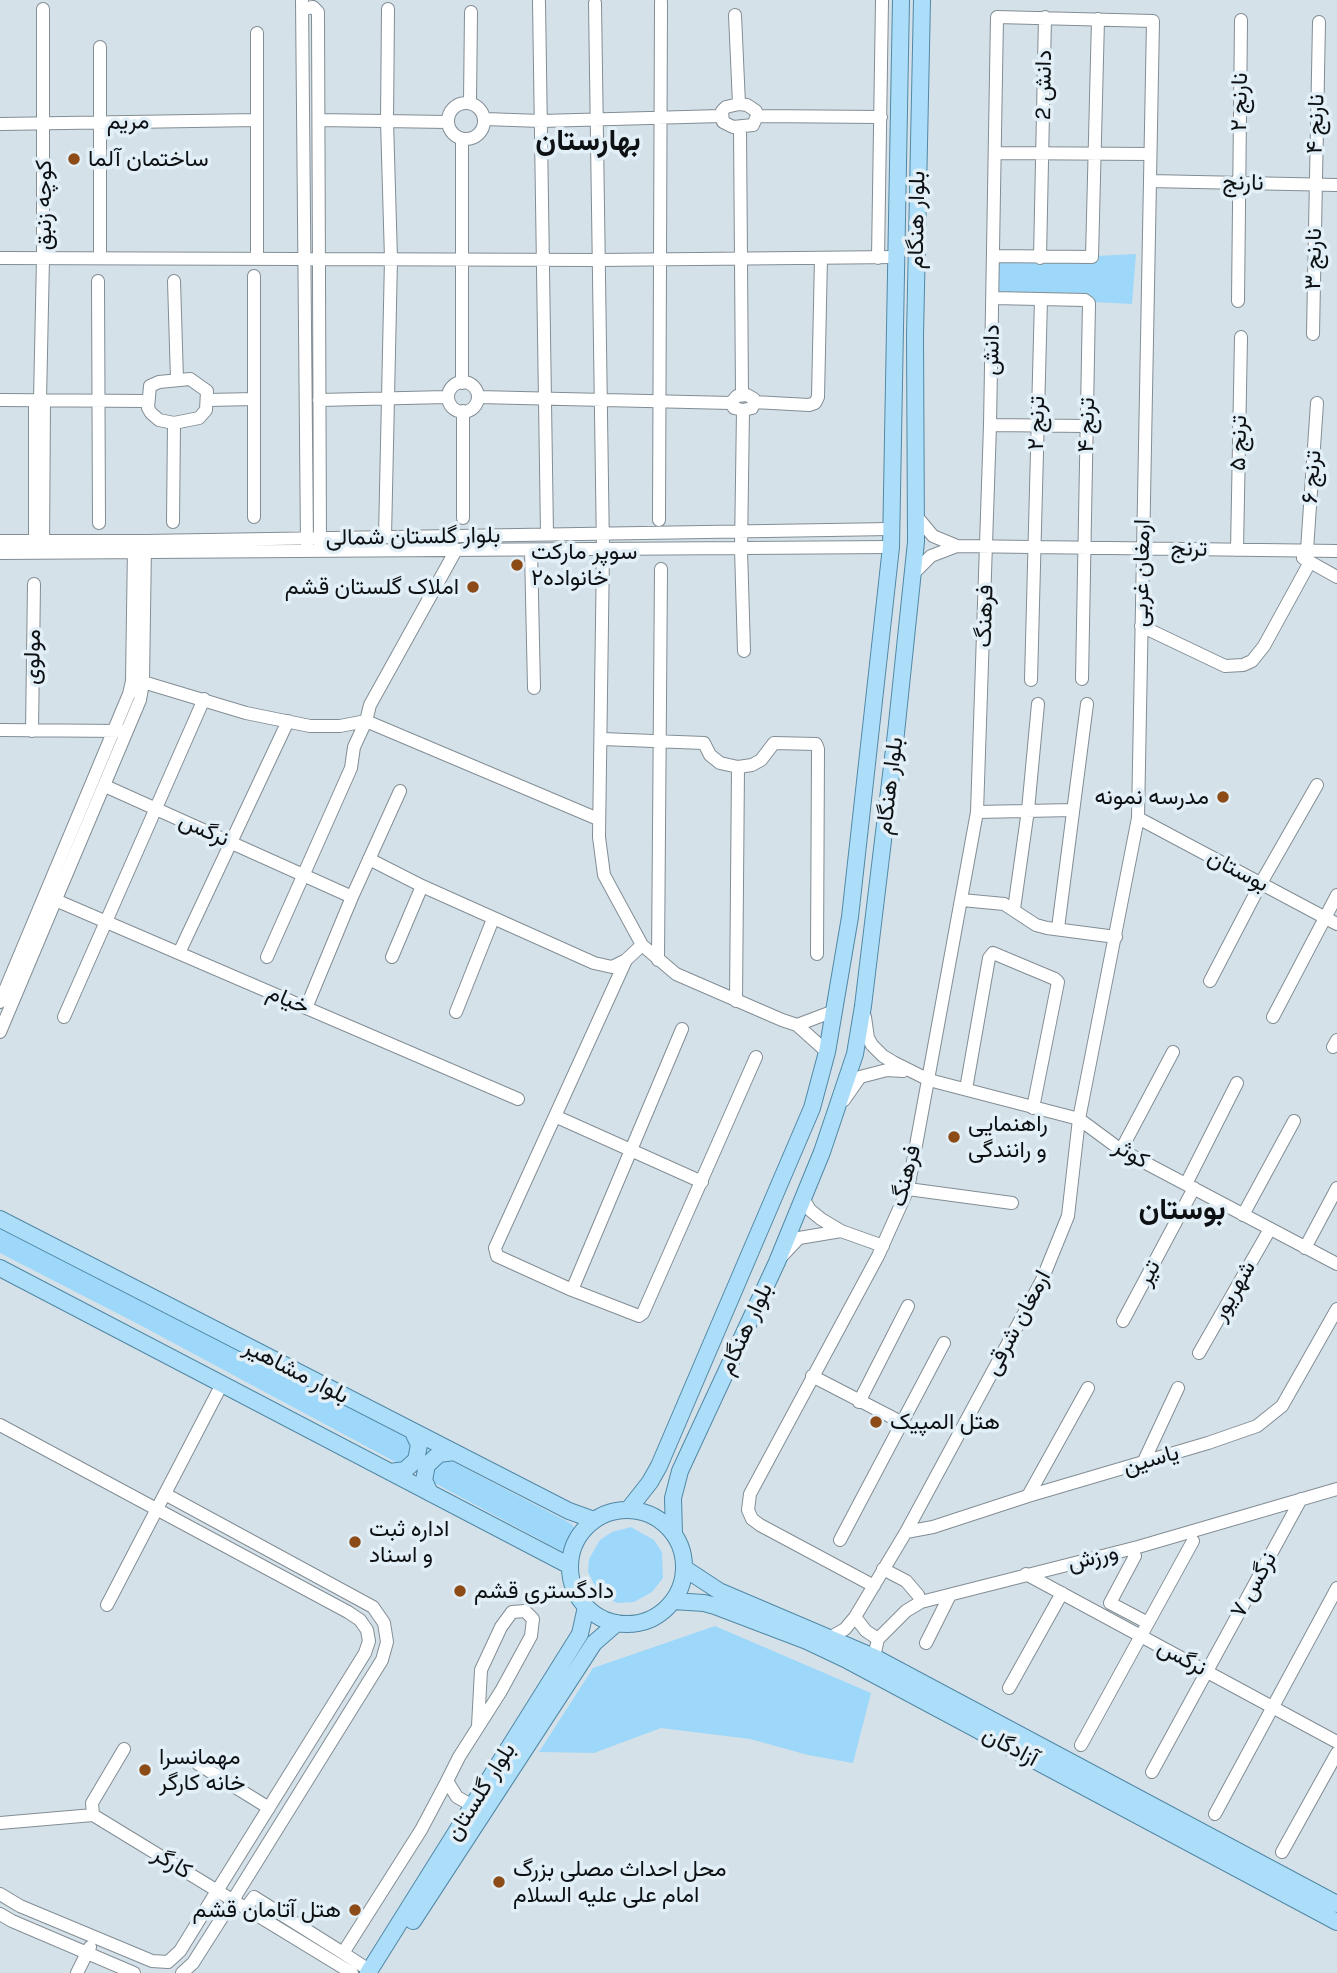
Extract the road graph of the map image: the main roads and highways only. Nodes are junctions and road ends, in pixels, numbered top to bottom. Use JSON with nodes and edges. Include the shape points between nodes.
{"nodes":[{"id":1,"x":901,"y":0,"type":"edge"},
{"id":2,"x":922,"y":0,"type":"edge"},
{"id":3,"x":919,"y":111,"type":"junction"},
{"id":4,"x":899,"y":112,"type":"junction"},
{"id":5,"x":863,"y":800,"type":"junction"},
{"id":6,"x":888,"y":803,"type":"junction"},
{"id":7,"x":0,"y":1219,"type":"edge"},
{"id":8,"x":0,"y":1268,"type":"edge"},
{"id":9,"x":702,"y":1366,"type":"junction"},
{"id":10,"x":725,"y":1375,"type":"junction"},
{"id":11,"x":413,"y":1432,"type":"junction"},
{"id":12,"x":454,"y":1452,"type":"junction"},
{"id":13,"x":390,"y":1472,"type":"junction"},
{"id":14,"x":430,"y":1493,"type":"junction"},
{"id":15,"x":628,"y":1510,"type":"junction"},
{"id":16,"x":594,"y":1520,"type":"junction"},
{"id":17,"x":674,"y":1534,"type":"junction"},
{"id":18,"x":570,"y":1566,"type":"junction"},
{"id":19,"x":684,"y":1568,"type":"junction"},
{"id":20,"x":673,"y":1601,"type":"junction"},
{"id":21,"x":586,"y":1607,"type":"junction"},
{"id":22,"x":617,"y":1623,"type":"junction"},
{"id":23,"x":1243,"y":1863,"type":"junction"},
{"id":24,"x":1337,"y":1904,"type":"edge"},
{"id":25,"x":1337,"y":1922,"type":"edge"},
{"id":26,"x":372,"y":1972,"type":"edge"}],
"edges":[{"from":1,"to":4,"type":"main road","name":"بلوار هنگام"},
{"from":2,"to":3,"type":"main road","name":"بلوار هنگام"},
{"from":3,"to":4,"type":"main road"},
{"from":3,"to":6,"type":"main road","name":"بلوار هنگام","via":[[918,518]]},
{"from":4,"to":5,"type":"main road","name":"بلوار هنگام","via":[[891,547]]},
{"from":5,"to":6,"type":"main road"},
{"from":5,"to":9,"type":"main road","name":"بلوار هنگام","via":[[850,917],[827,1052],[812,1108]]},
{"from":6,"to":10,"type":"main road","name":"بلوار هنگام","via":[[855,1054],[803,1198]]},
{"from":7,"to":11,"type":"main road","name":"بلوار مشاهیر"},
{"from":8,"to":13,"type":"main road","name":"بلوار مشاهیر"},
{"from":9,"to":10,"type":"main road"},
{"from":9,"to":15,"type":"main road","name":"بلوار هنگام","via":[[659,1466]]},
{"from":10,"to":17,"type":"main road","name":"بلوار هنگام","via":[[678,1478],[673,1498]]},
{"from":11,"to":12,"type":"main road","name":"بلوار مشاهیر"},
{"from":11,"to":13,"type":"main road","via":[[419,1445],[416,1460],[405,1470]]},
{"from":12,"to":14,"type":"main road","via":[[439,1454],[427,1465],[424,1480]]},
{"from":12,"to":16,"type":"main road","name":"بلوار مشاهیر"},
{"from":13,"to":14,"type":"main road","name":"بلوار مشاهیر"},
{"from":14,"to":18,"type":"main road","name":"بلوار مشاهیر"},
{"from":15,"to":16,"type":"main road"},
{"from":15,"to":17,"type":"main road","via":[[654,1516]]},
{"from":16,"to":18,"type":"main road","via":[[576,1540]]},
{"from":17,"to":19,"type":"main road"},
{"from":18,"to":21,"type":"main road","via":[[576,1592]]},
{"from":19,"to":20,"type":"main road"},
{"from":19,"to":23,"type":"main road","name":"آزادگان","via":[[719,1591],[874,1657]]},
{"from":20,"to":22,"type":"main road","via":[[643,1622]]},
{"from":20,"to":23,"type":"main road","name":"آزادگان","via":[[715,1606],[807,1641]]},
{"from":21,"to":22,"type":"main road"},
{"from":21,"to":26,"type":"main road","name":"بلوار گلستان","via":[[580,1634]]},
{"from":22,"to":26,"type":"main road","name":"بلوار گلستان","via":[[594,1643]]},
{"from":23,"to":24,"type":"main road","name":"آزادگان"},
{"from":23,"to":25,"type":"main road","name":"آزادگان"}]}
